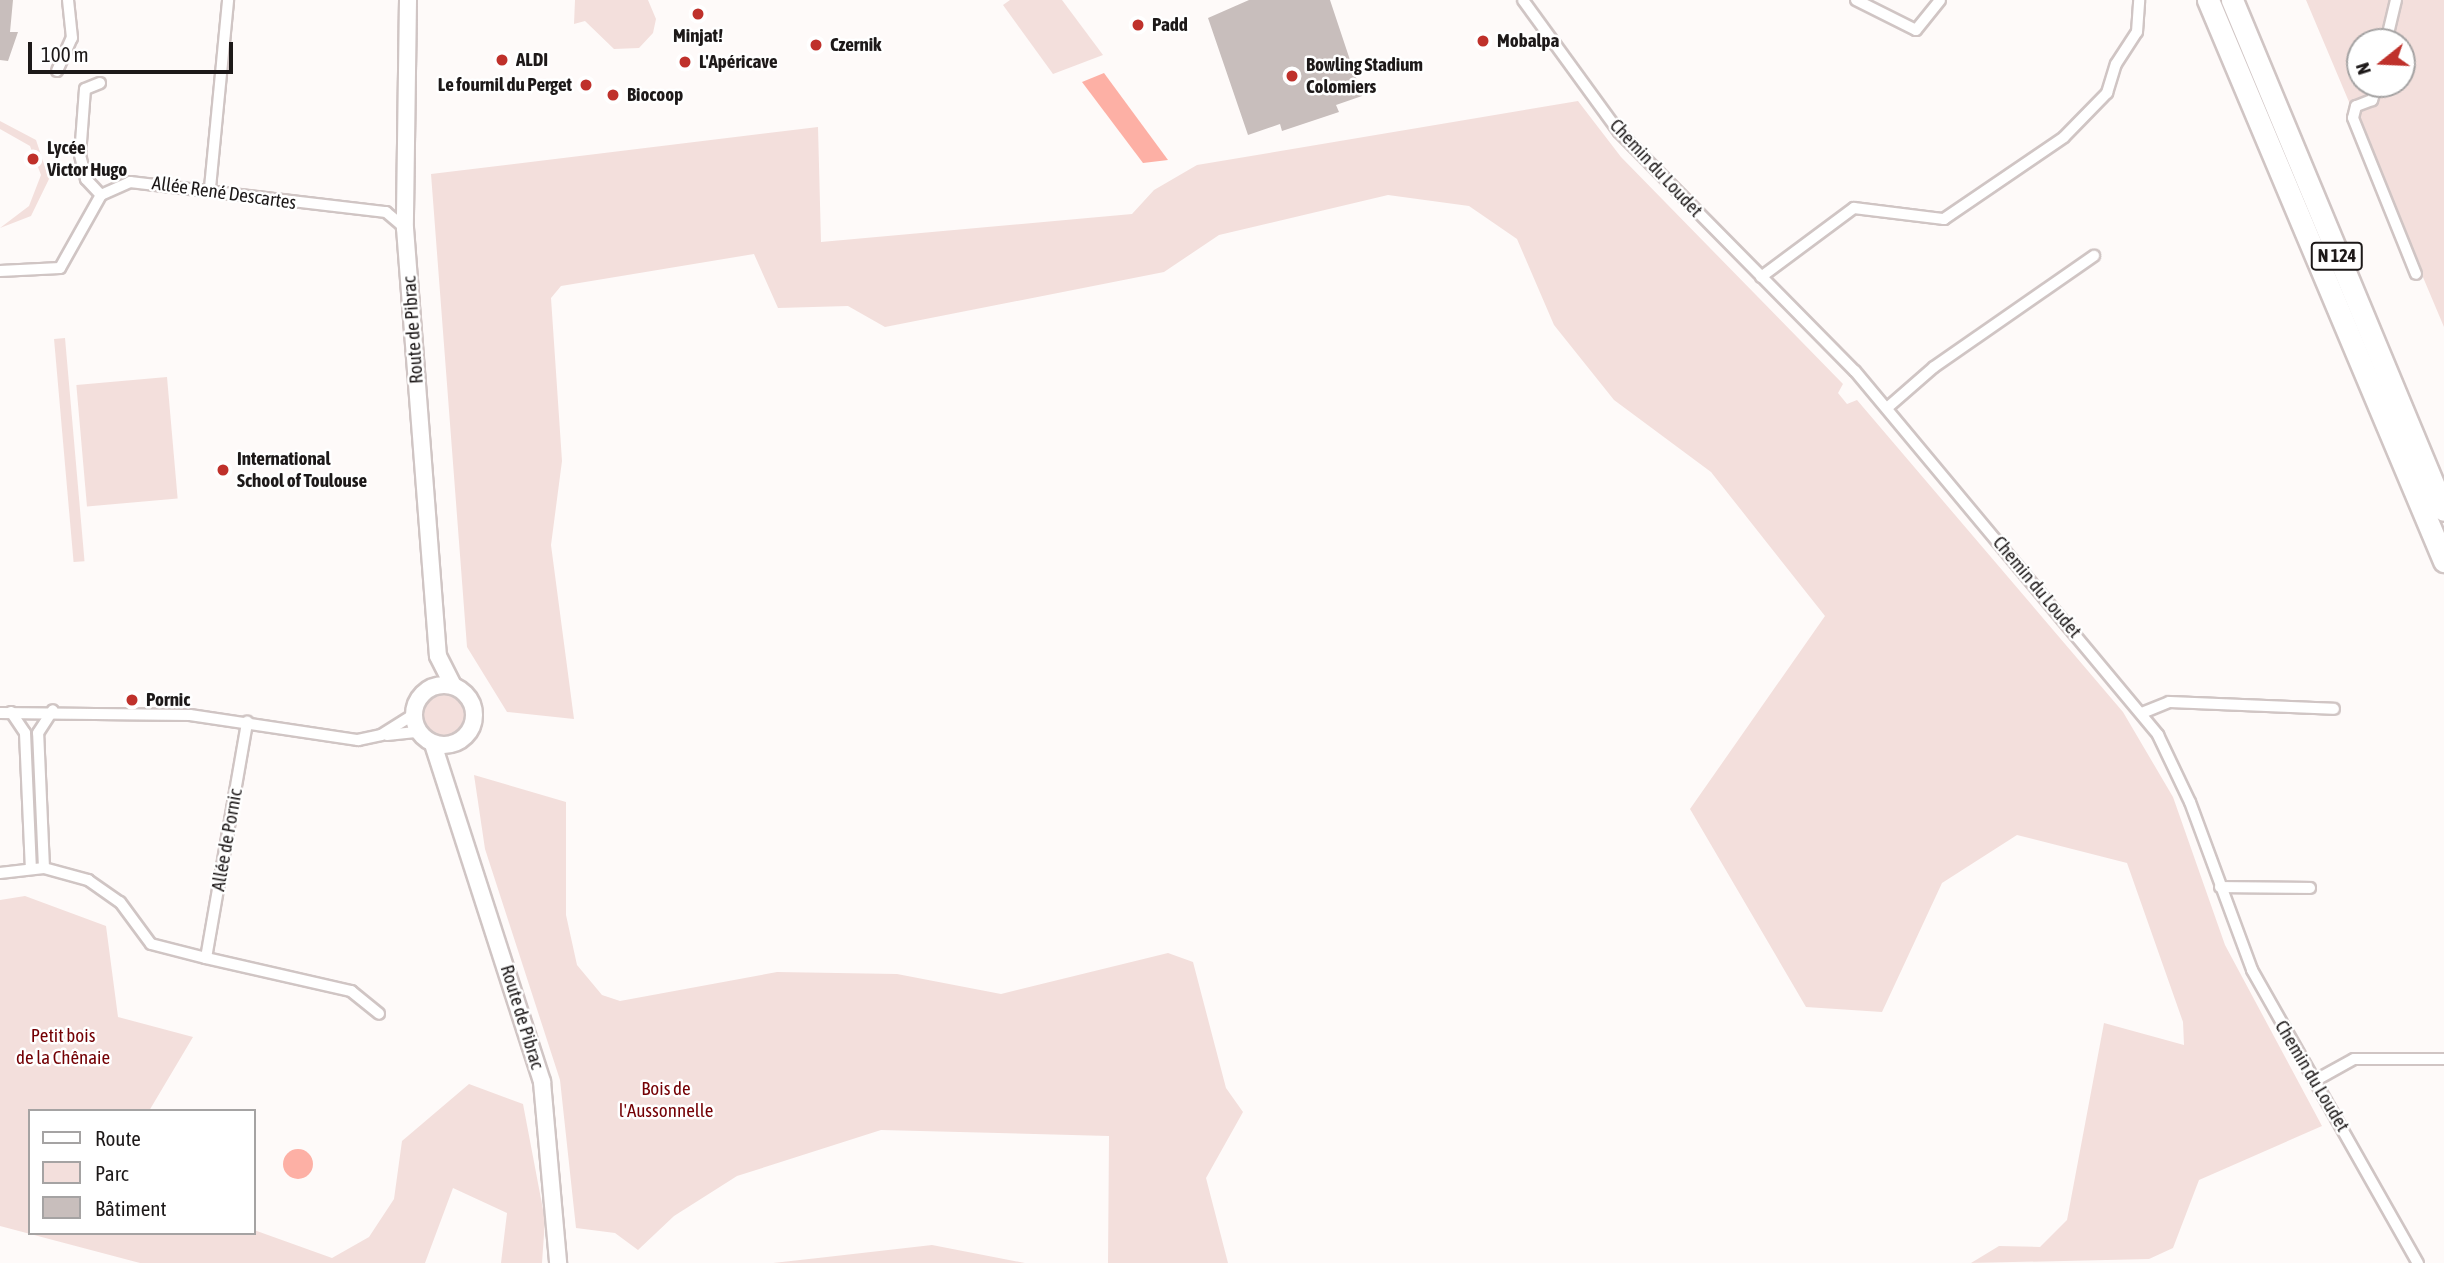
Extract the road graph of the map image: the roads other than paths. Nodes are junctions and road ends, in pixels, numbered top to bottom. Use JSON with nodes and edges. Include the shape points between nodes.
{"nodes":[{"id":1,"x":68,"y":0,"type":"edge"},
{"id":2,"x":228,"y":0,"type":"edge"},
{"id":3,"x":1523,"y":0,"type":"edge"},
{"id":4,"x":1856,"y":0,"type":"edge"},
{"id":5,"x":1940,"y":0,"type":"edge"},
{"id":6,"x":2139,"y":0,"type":"edge"},
{"id":7,"x":2208,"y":0,"type":"edge"},
{"id":8,"x":2232,"y":0,"type":"edge"},
{"id":9,"x":2396,"y":0,"type":"edge"},
{"id":10,"x":409,"y":1,"type":"edge"},
{"id":11,"x":2389,"y":28,"type":"edge"},
{"id":12,"x":57,"y":71,"type":"dead end"},
{"id":13,"x":100,"y":83,"type":"dead end"},
{"id":14,"x":2373,"y":98,"type":"edge"},
{"id":15,"x":210,"y":188,"type":"junction"},
{"id":16,"x":101,"y":195,"type":"junction"},
{"id":17,"x":405,"y":228,"type":"junction"},
{"id":18,"x":2094,"y":256,"type":"dead end"},
{"id":19,"x":0,"y":271,"type":"edge"},
{"id":20,"x":2416,"y":274,"type":"dead end"},
{"id":21,"x":1761,"y":277,"type":"junction"},
{"id":22,"x":1887,"y":408,"type":"junction"},
{"id":23,"x":2444,"y":510,"type":"edge"},
{"id":24,"x":2444,"y":561,"type":"edge"},
{"id":25,"x":438,"y":656,"type":"junction"},
{"id":26,"x":453,"y":686,"type":"junction"},
{"id":27,"x":424,"y":692,"type":"junction"},
{"id":28,"x":2334,"y":709,"type":"dead end"},
{"id":29,"x":53,"y":710,"type":"junction"},
{"id":30,"x":6,"y":712,"type":"edge"},
{"id":31,"x":2142,"y":713,"type":"junction"},
{"id":32,"x":414,"y":714,"type":"junction"},
{"id":33,"x":247,"y":722,"type":"junction"},
{"id":34,"x":418,"y":732,"type":"junction"},
{"id":35,"x":381,"y":735,"type":"junction"},
{"id":36,"x":458,"y":742,"type":"junction"},
{"id":37,"x":433,"y":744,"type":"junction"},
{"id":38,"x":449,"y":778,"type":"junction"},
{"id":39,"x":44,"y":867,"type":"junction"},
{"id":40,"x":31,"y":869,"type":"junction"},
{"id":41,"x":0,"y":873,"type":"edge"},
{"id":42,"x":2220,"y":887,"type":"junction"},
{"id":43,"x":2310,"y":888,"type":"dead end"},
{"id":44,"x":206,"y":958,"type":"junction"},
{"id":45,"x":379,"y":1014,"type":"dead end"},
{"id":46,"x":2444,"y":1059,"type":"edge"},
{"id":47,"x":2316,"y":1080,"type":"junction"},
{"id":48,"x":558,"y":1263,"type":"edge"},
{"id":49,"x":2418,"y":1263,"type":"edge"}],
"edges":[{"from":1,"to":12,"type":"street","via":[[72,38]]},
{"from":2,"to":15,"type":"street"},
{"from":3,"to":21,"type":"street","name":"Chemin du Loudet","via":[[1619,132]]},
{"from":4,"to":5,"type":"street","via":[[1916,30]]},
{"from":6,"to":21,"type":"street","via":[[2137,32],[2116,64],[2107,93],[2072,131],[1950,215],[1932,220],[1860,206]]},
{"from":7,"to":24,"type":"highway","number":"N 124"},
{"from":8,"to":23,"type":"highway","number":"N 124"},
{"from":9,"to":11,"type":"street"},
{"from":10,"to":17,"type":"main road","name":"Route de Pibrac"},
{"from":13,"to":16,"type":"street","via":[[85,89],[80,155],[86,179]]},
{"from":14,"to":20,"type":"street","via":[[2356,106],[2353,118]]},
{"from":15,"to":16,"type":"street","name":"Allée René Descartes","via":[[136,181]]},
{"from":15,"to":17,"type":"street","name":"Allée René Descartes","via":[[389,213]]},
{"from":16,"to":19,"type":"street","via":[[63,266],[44,274]]},
{"from":17,"to":25,"type":"main road","name":"Route de Pibrac"},
{"from":18,"to":22,"type":"street","via":[[1934,367]]},
{"from":21,"to":22,"type":"street","name":"Chemin du Loudet"},
{"from":22,"to":31,"type":"street","name":"Chemin du Loudet"},
{"from":25,"to":26,"type":"main road","name":"Route de Pibrac"},
{"from":25,"to":27,"type":"main road","name":"Route de Pibrac"},
{"from":26,"to":27,"type":"main road"},
{"from":26,"to":36,"type":"main road","via":[[467,696],[474,712],[470,730]]},
{"from":27,"to":32,"type":"main road"},
{"from":28,"to":31,"type":"street","via":[[2169,702]]},
{"from":29,"to":30,"type":"street"},
{"from":29,"to":33,"type":"street"},
{"from":29,"to":39,"type":"street","via":[[38,733]]},
{"from":30,"to":40,"type":"street","via":[[25,733]]},
{"from":31,"to":42,"type":"street","name":"Chemin du Loudet","via":[[2178,770]]},
{"from":32,"to":34,"type":"main road"},
{"from":32,"to":35,"type":"street"},
{"from":33,"to":35,"type":"street","via":[[346,740]]},
{"from":33,"to":44,"type":"street","name":"Allée de Pornic"},
{"from":34,"to":35,"type":"street"},
{"from":34,"to":37,"type":"main road"},
{"from":36,"to":37,"type":"main road"},
{"from":36,"to":38,"type":"main road","name":"Route de Pibrac"},
{"from":37,"to":38,"type":"main road","name":"Route de Pibrac"},
{"from":38,"to":48,"type":"main road","name":"Route de Pibrac","via":[[470,862],[542,1082]]},
{"from":39,"to":40,"type":"street"},
{"from":39,"to":44,"type":"street","via":[[102,887],[156,947]]},
{"from":40,"to":41,"type":"street"},
{"from":42,"to":43,"type":"street"},
{"from":42,"to":47,"type":"street","name":"Chemin du Loudet","via":[[2252,970]]},
{"from":44,"to":45,"type":"street","via":[[351,991]]},
{"from":46,"to":47,"type":"street","via":[[2354,1059]]},
{"from":47,"to":49,"type":"street","name":"Chemin du Loudet"}]}
